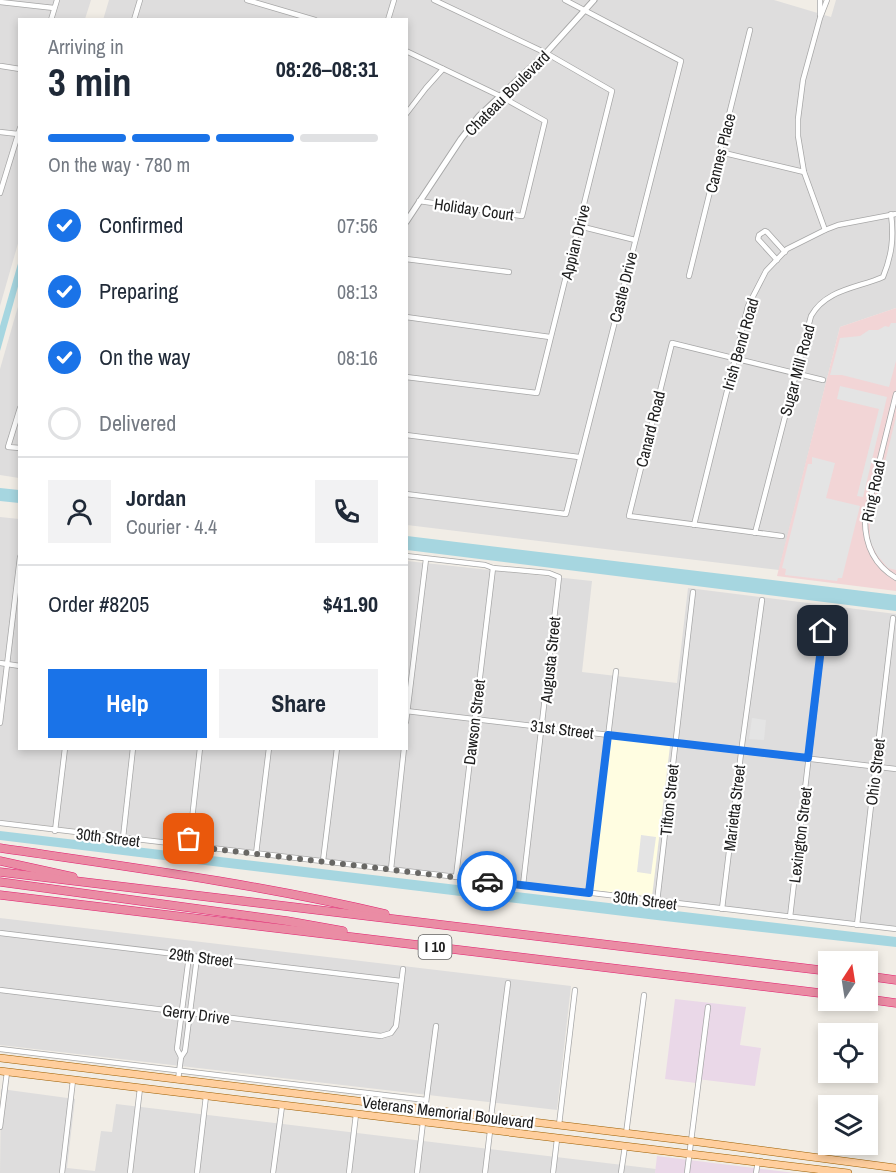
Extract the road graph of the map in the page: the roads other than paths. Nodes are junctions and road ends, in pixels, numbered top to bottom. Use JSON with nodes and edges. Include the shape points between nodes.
{"nodes":[{"id":1,"x":57,"y":0,"type":"edge"},
{"id":2,"x":140,"y":0,"type":"edge"},
{"id":3,"x":247,"y":0,"type":"edge"},
{"id":4,"x":394,"y":0,"type":"edge"},
{"id":5,"x":434,"y":0,"type":"edge"},
{"id":6,"x":565,"y":0,"type":"edge"},
{"id":7,"x":594,"y":0,"type":"edge"},
{"id":8,"x":820,"y":0,"type":"edge"},
{"id":9,"x":827,"y":0,"type":"edge"},
{"id":10,"x":0,"y":2,"type":"edge"},
{"id":11,"x":54,"y":8,"type":"junction"},
{"id":12,"x":585,"y":11,"type":"junction"},
{"id":13,"x":52,"y":18,"type":"edge"},
{"id":14,"x":136,"y":18,"type":"edge"},
{"id":15,"x":308,"y":18,"type":"edge"},
{"id":16,"x":389,"y":18,"type":"edge"},
{"id":17,"x":820,"y":18,"type":"junction"},
{"id":18,"x":750,"y":30,"type":"dead end"},
{"id":19,"x":408,"y":52,"type":"edge"},
{"id":20,"x":546,"y":53,"type":"junction"},
{"id":21,"x":1,"y":66,"type":"edge"},
{"id":22,"x":18,"y":69,"type":"edge"},
{"id":23,"x":443,"y":69,"type":"junction"},
{"id":24,"x":500,"y":96,"type":"junction"},
{"id":25,"x":408,"y":111,"type":"edge"},
{"id":26,"x":18,"y":131,"type":"edge"},
{"id":27,"x":0,"y":132,"type":"edge"},
{"id":28,"x":18,"y":134,"type":"edge"},
{"id":29,"x":720,"y":152,"type":"junction"},
{"id":30,"x":804,"y":172,"type":"junction"},
{"id":31,"x":0,"y":193,"type":"edge"},
{"id":32,"x":419,"y":201,"type":"junction"},
{"id":33,"x":893,"y":214,"type":"edge"},
{"id":34,"x":408,"y":219,"type":"edge"},
{"id":35,"x":579,"y":226,"type":"junction"},
{"id":36,"x":825,"y":230,"type":"junction"},
{"id":37,"x":634,"y":240,"type":"junction"},
{"id":38,"x":785,"y":252,"type":"junction"},
{"id":39,"x":408,"y":259,"type":"edge"},
{"id":40,"x":777,"y":260,"type":"junction"},
{"id":41,"x":509,"y":272,"type":"dead end"},
{"id":42,"x":689,"y":276,"type":"dead end"},
{"id":43,"x":408,"y":317,"type":"edge"},
{"id":44,"x":550,"y":337,"type":"junction"},
{"id":45,"x":734,"y":358,"type":"junction"},
{"id":46,"x":796,"y":373,"type":"junction"},
{"id":47,"x":408,"y":377,"type":"edge"},
{"id":48,"x":823,"y":380,"type":"dead end"},
{"id":49,"x":896,"y":394,"type":"edge"},
{"id":50,"x":18,"y":414,"type":"edge"},
{"id":51,"x":408,"y":435,"type":"edge"},
{"id":52,"x":18,"y":448,"type":"edge"},
{"id":53,"x":579,"y":457,"type":"junction"},
{"id":54,"x":408,"y":494,"type":"edge"},
{"id":55,"x":694,"y":525,"type":"junction"},
{"id":56,"x":755,"y":533,"type":"junction"},
{"id":57,"x":782,"y":536,"type":"dead end"},
{"id":58,"x":408,"y":556,"type":"edge"},
{"id":59,"x":426,"y":559,"type":"junction"},
{"id":60,"x":493,"y":568,"type":"junction"},
{"id":61,"x":18,"y":573,"type":"edge"},
{"id":62,"x":896,"y":578,"type":"edge"},
{"id":63,"x":693,"y":592,"type":"dead end"},
{"id":64,"x":762,"y":600,"type":"dead end"},
{"id":65,"x":826,"y":610,"type":"dead end"},
{"id":66,"x":893,"y":618,"type":"dead end"},
{"id":67,"x":0,"y":663,"type":"edge"},
{"id":68,"x":7,"y":664,"type":"junction"},
{"id":69,"x":18,"y":666,"type":"edge"},
{"id":70,"x":616,"y":671,"type":"dead end"},
{"id":71,"x":408,"y":703,"type":"edge"},
{"id":72,"x":408,"y":711,"type":"edge"},
{"id":73,"x":474,"y":719,"type":"junction"},
{"id":74,"x":0,"y":723,"type":"edge"},
{"id":75,"x":542,"y":727,"type":"junction"},
{"id":76,"x":608,"y":735,"type":"junction"},
{"id":77,"x":675,"y":742,"type":"junction"},
{"id":78,"x":65,"y":750,"type":"edge"},
{"id":79,"x":133,"y":750,"type":"edge"},
{"id":80,"x":200,"y":750,"type":"edge"},
{"id":81,"x":269,"y":750,"type":"edge"},
{"id":82,"x":337,"y":750,"type":"edge"},
{"id":83,"x":404,"y":750,"type":"edge"},
{"id":84,"x":741,"y":750,"type":"junction"},
{"id":85,"x":808,"y":758,"type":"junction"},
{"id":86,"x":875,"y":767,"type":"junction"},
{"id":87,"x":896,"y":769,"type":"edge"},
{"id":88,"x":0,"y":823,"type":"edge"},
{"id":89,"x":55,"y":831,"type":"junction"},
{"id":90,"x":123,"y":838,"type":"junction"},
{"id":91,"x":189,"y":846,"type":"junction"},
{"id":92,"x":0,"y":848,"type":"edge"},
{"id":93,"x":256,"y":854,"type":"junction"},
{"id":94,"x":0,"y":861,"type":"edge"},
{"id":95,"x":323,"y":861,"type":"junction"},
{"id":96,"x":391,"y":869,"type":"junction"},
{"id":97,"x":0,"y":872,"type":"edge"},
{"id":98,"x":456,"y":877,"type":"junction"},
{"id":99,"x":0,"y":882,"type":"edge"},
{"id":100,"x":98,"y":883,"type":"junction"},
{"id":101,"x":523,"y":885,"type":"junction"},
{"id":102,"x":589,"y":893,"type":"junction"},
{"id":103,"x":0,"y":895,"type":"edge"},
{"id":104,"x":25,"y":899,"type":"junction"},
{"id":105,"x":0,"y":901,"type":"edge"},
{"id":106,"x":657,"y":902,"type":"junction"},
{"id":107,"x":723,"y":909,"type":"junction"},
{"id":108,"x":790,"y":917,"type":"junction"},
{"id":109,"x":421,"y":923,"type":"junction"},
{"id":110,"x":857,"y":925,"type":"junction"},
{"id":111,"x":896,"y":929,"type":"edge"},
{"id":112,"x":0,"y":933,"type":"edge"},
{"id":113,"x":405,"y":943,"type":"junction"},
{"id":114,"x":189,"y":956,"type":"junction"},
{"id":115,"x":197,"y":957,"type":"junction"},
{"id":116,"x":403,"y":969,"type":"dead end"},
{"id":117,"x":818,"y":971,"type":"edge"},
{"id":118,"x":878,"y":978,"type":"edge"},
{"id":119,"x":896,"y":980,"type":"edge"},
{"id":120,"x":401,"y":981,"type":"junction"},
{"id":121,"x":508,"y":983,"type":"dead end"},
{"id":122,"x":0,"y":990,"type":"edge"},
{"id":123,"x":575,"y":990,"type":"dead end"},
{"id":124,"x":818,"y":993,"type":"edge"},
{"id":125,"x":644,"y":995,"type":"dead end"},
{"id":126,"x":878,"y":1001,"type":"edge"},
{"id":127,"x":896,"y":1003,"type":"edge"},
{"id":128,"x":708,"y":1007,"type":"dead end"},
{"id":129,"x":182,"y":1012,"type":"junction"},
{"id":130,"x":190,"y":1013,"type":"junction"},
{"id":131,"x":436,"y":1026,"type":"dead end"},
{"id":132,"x":0,"y":1049,"type":"edge"},
{"id":133,"x":181,"y":1057,"type":"junction"},
{"id":134,"x":2,"y":1059,"type":"edge"},
{"id":135,"x":179,"y":1071,"type":"junction"},
{"id":136,"x":3,"y":1072,"type":"edge"},
{"id":137,"x":146,"y":1076,"type":"junction"},
{"id":138,"x":74,"y":1080,"type":"junction"},
{"id":139,"x":178,"y":1080,"type":"junction"},
{"id":140,"x":95,"y":1083,"type":"junction"},
{"id":141,"x":140,"y":1089,"type":"junction"},
{"id":142,"x":250,"y":1089,"type":"junction"},
{"id":143,"x":301,"y":1095,"type":"junction"},
{"id":144,"x":206,"y":1096,"type":"junction"},
{"id":145,"x":217,"y":1097,"type":"junction"},
{"id":146,"x":426,"y":1100,"type":"junction"},
{"id":147,"x":259,"y":1103,"type":"junction"},
{"id":148,"x":282,"y":1106,"type":"junction"},
{"id":149,"x":416,"y":1109,"type":"junction"},
{"id":150,"x":425,"y":1110,"type":"junction"},
{"id":151,"x":357,"y":1114,"type":"junction"},
{"id":152,"x":366,"y":1116,"type":"junction"},
{"id":153,"x":491,"y":1117,"type":"junction"},
{"id":154,"x":423,"y":1122,"type":"junction"},
{"id":155,"x":527,"y":1122,"type":"junction"},
{"id":156,"x":559,"y":1125,"type":"junction"},
{"id":157,"x":0,"y":1127,"type":"edge"},
{"id":158,"x":475,"y":1129,"type":"junction"},
{"id":159,"x":595,"y":1130,"type":"junction"},
{"id":160,"x":490,"y":1131,"type":"junction"},
{"id":161,"x":616,"y":1133,"type":"junction"},
{"id":162,"x":626,"y":1134,"type":"junction"},
{"id":163,"x":557,"y":1139,"type":"junction"},
{"id":164,"x":692,"y":1141,"type":"junction"},
{"id":165,"x":586,"y":1142,"type":"junction"},
{"id":166,"x":608,"y":1144,"type":"junction"},
{"id":167,"x":625,"y":1146,"type":"junction"},
{"id":168,"x":690,"y":1153,"type":"junction"},
{"id":169,"x":758,"y":1161,"type":"junction"},
{"id":170,"x":896,"y":1168,"type":"edge"},
{"id":171,"x":62,"y":1173,"type":"edge"},
{"id":172,"x":130,"y":1173,"type":"edge"},
{"id":173,"x":197,"y":1173,"type":"edge"},
{"id":174,"x":273,"y":1173,"type":"edge"},
{"id":175,"x":349,"y":1173,"type":"edge"},
{"id":176,"x":417,"y":1173,"type":"edge"},
{"id":177,"x":485,"y":1173,"type":"edge"},
{"id":178,"x":553,"y":1173,"type":"edge"},
{"id":179,"x":621,"y":1173,"type":"edge"},
{"id":180,"x":687,"y":1173,"type":"edge"},
{"id":181,"x":756,"y":1173,"type":"edge"},
{"id":182,"x":848,"y":1173,"type":"edge"}],
"edges":[{"from":1,"to":11,"type":"street"},
{"from":2,"to":14,"type":"street"},
{"from":3,"to":15,"type":"street"},
{"from":4,"to":16,"type":"street"},
{"from":5,"to":20,"type":"street"},
{"from":6,"to":12,"type":"street"},
{"from":7,"to":12,"type":"street","name":"Chateau Boulevard"},
{"from":8,"to":17,"type":"street"},
{"from":9,"to":17,"type":"street"},
{"from":10,"to":11,"type":"street"},
{"from":11,"to":13,"type":"street"},
{"from":12,"to":20,"type":"street","name":"Chateau Boulevard"},
{"from":12,"to":37,"type":"street","name":"Castle Drive","via":[[681,61]]},
{"from":17,"to":30,"type":"street","via":[[803,80],[798,119]]},
{"from":18,"to":29,"type":"street","name":"Cannes Place"},
{"from":19,"to":23,"type":"street"},
{"from":20,"to":24,"type":"street","name":"Chateau Boulevard"},
{"from":20,"to":35,"type":"street","name":"Appian Drive","via":[[612,91]]},
{"from":21,"to":22,"type":"street"},
{"from":23,"to":24,"type":"street"},
{"from":23,"to":25,"type":"street"},
{"from":24,"to":32,"type":"street","name":"Chateau Boulevard","via":[[461,139]]},
{"from":24,"to":32,"type":"street","name":"Holiday Court","via":[[545,121],[522,216]]},
{"from":26,"to":27,"type":"street"},
{"from":28,"to":31,"type":"street"},
{"from":29,"to":30,"type":"street"},
{"from":29,"to":42,"type":"street","name":"Cannes Place"},
{"from":30,"to":36,"type":"street"},
{"from":32,"to":34,"type":"street","name":"Chateau Boulevard"},
{"from":33,"to":36,"type":"street","name":"Irish Bend Road"},
{"from":33,"to":46,"type":"street","name":"Sugar Mill Road","via":[[892,251],[883,277],[840,291],[816,308]]},
{"from":35,"to":37,"type":"street"},
{"from":35,"to":44,"type":"street","name":"Appian Drive"},
{"from":36,"to":38,"type":"street","name":"Irish Bend Road"},
{"from":37,"to":53,"type":"street","name":"Castle Drive"},
{"from":38,"to":40,"type":"street","name":"Irish Bend Road"},
{"from":38,"to":40,"type":"street","via":[[767,232],[759,235],[758,239]]},
{"from":39,"to":41,"type":"street"},
{"from":40,"to":45,"type":"street","name":"Irish Bend Road","via":[[766,271],[748,306]]},
{"from":43,"to":44,"type":"street"},
{"from":44,"to":47,"type":"street","name":"Appian Drive","via":[[537,393]]},
{"from":45,"to":46,"type":"street"},
{"from":45,"to":55,"type":"street","name":"Irish Bend Road"},
{"from":45,"to":55,"type":"street","name":"Canard Road","via":[[672,343],[629,516]]},
{"from":46,"to":48,"type":"street"},
{"from":46,"to":56,"type":"street","name":"Sugar Mill Road"},
{"from":49,"to":62,"type":"street","name":"Ring Road","via":[[865,520],[873,557]]},
{"from":50,"to":52,"type":"street","via":[[8,447]]},
{"from":51,"to":53,"type":"street"},
{"from":53,"to":54,"type":"street","name":"Castle Drive","via":[[566,514]]},
{"from":55,"to":56,"type":"street"},
{"from":56,"to":57,"type":"street"},
{"from":58,"to":59,"type":"street"},
{"from":59,"to":60,"type":"street"},
{"from":59,"to":71,"type":"street"},
{"from":60,"to":73,"type":"street","name":"Dawson Street"},
{"from":60,"to":75,"type":"street","name":"Augusta Street","via":[[559,577]]},
{"from":61,"to":68,"type":"street"},
{"from":63,"to":77,"type":"street","name":"Tifton Street"},
{"from":64,"to":84,"type":"street","name":"Marietta Street"},
{"from":65,"to":85,"type":"street","name":"Lexington Street"},
{"from":66,"to":86,"type":"street","name":"Ohio Street"},
{"from":67,"to":68,"type":"street"},
{"from":68,"to":69,"type":"street"},
{"from":68,"to":74,"type":"street"},
{"from":70,"to":76,"type":"street"},
{"from":72,"to":73,"type":"street","name":"31st Street"},
{"from":73,"to":75,"type":"street","name":"31st Street"},
{"from":73,"to":98,"type":"street","name":"Dawson Street"},
{"from":75,"to":76,"type":"street","name":"31st Street"},
{"from":75,"to":101,"type":"street","name":"Augusta Street"},
{"from":76,"to":77,"type":"street","name":"31st Street"},
{"from":76,"to":102,"type":"street"},
{"from":77,"to":84,"type":"street","name":"31st Street"},
{"from":77,"to":106,"type":"street","name":"Tifton Street"},
{"from":78,"to":89,"type":"street"},
{"from":79,"to":90,"type":"street"},
{"from":80,"to":91,"type":"street"},
{"from":81,"to":93,"type":"street"},
{"from":82,"to":95,"type":"street"},
{"from":83,"to":96,"type":"street"},
{"from":84,"to":85,"type":"street","name":"31st Street"},
{"from":84,"to":107,"type":"street","name":"Marietta Street"},
{"from":85,"to":86,"type":"street","name":"31st Street"},
{"from":85,"to":108,"type":"street","name":"Lexington Street"},
{"from":86,"to":87,"type":"street","name":"31st Street"},
{"from":86,"to":110,"type":"street","name":"Ohio Street"},
{"from":88,"to":89,"type":"street","name":"30th Street"},
{"from":89,"to":90,"type":"street","name":"30th Street"},
{"from":90,"to":91,"type":"street","name":"30th Street"},
{"from":91,"to":93,"type":"street","name":"30th Street"},
{"from":92,"to":109,"type":"highway","via":[[304,896]]},
{"from":93,"to":95,"type":"street","name":"30th Street"},
{"from":94,"to":100,"type":"highway"},
{"from":95,"to":96,"type":"street","name":"30th Street"},
{"from":96,"to":98,"type":"street","name":"30th Street"},
{"from":97,"to":100,"type":"highway","number":"I 10"},
{"from":98,"to":101,"type":"street","name":"30th Street"},
{"from":99,"to":113,"type":"highway","via":[[287,921]]},
{"from":100,"to":109,"type":"highway","number":"I 10"},
{"from":101,"to":102,"type":"street","name":"30th Street"},
{"from":102,"to":106,"type":"street","name":"30th Street"},
{"from":103,"to":104,"type":"highway","number":"I 10"},
{"from":104,"to":105,"type":"highway"},
{"from":104,"to":113,"type":"highway","number":"I 10"},
{"from":106,"to":107,"type":"street","name":"30th Street"},
{"from":107,"to":108,"type":"street","name":"30th Street"},
{"from":108,"to":110,"type":"street","name":"30th Street"},
{"from":109,"to":117,"type":"highway","number":"I 10"},
{"from":110,"to":111,"type":"street","name":"30th Street"},
{"from":112,"to":114,"type":"street","name":"29th Street"},
{"from":113,"to":124,"type":"highway","number":"I 10"},
{"from":114,"to":115,"type":"street","name":"29th Street"},
{"from":114,"to":129,"type":"street"},
{"from":115,"to":120,"type":"street","name":"29th Street"},
{"from":115,"to":130,"type":"street"},
{"from":116,"to":120,"type":"street"},
{"from":118,"to":119,"type":"highway"},
{"from":120,"to":130,"type":"street","name":"Gerry Drive","via":[[396,1026],[391,1034],[381,1036]]},
{"from":121,"to":153,"type":"street"},
{"from":122,"to":129,"type":"street","name":"Gerry Drive"},
{"from":123,"to":156,"type":"street"},
{"from":125,"to":162,"type":"street"},
{"from":126,"to":127,"type":"highway"},
{"from":128,"to":164,"type":"street"},
{"from":129,"to":130,"type":"street","name":"Gerry Drive"},
{"from":129,"to":133,"type":"street","via":[[177,1049]]},
{"from":130,"to":133,"type":"street"},
{"from":131,"to":146,"type":"street"},
{"from":132,"to":135,"type":"street"},
{"from":133,"to":135,"type":"street"},
{"from":134,"to":137,"type":"main road","name":"Veterans Memorial Boulevard"},
{"from":135,"to":139,"type":"street"},
{"from":135,"to":146,"type":"street"},
{"from":136,"to":138,"type":"main road","name":"Veterans Memorial Boulevard"},
{"from":136,"to":157,"type":"street"},
{"from":137,"to":139,"type":"main road","name":"Veterans Memorial Boulevard"},
{"from":137,"to":140,"type":"main road","via":[[103,1075]]},
{"from":138,"to":140,"type":"main road","name":"Veterans Memorial Boulevard"},
{"from":138,"to":171,"type":"street"},
{"from":139,"to":142,"type":"main road","name":"Veterans Memorial Boulevard"},
{"from":140,"to":141,"type":"main road","name":"Veterans Memorial Boulevard"},
{"from":141,"to":144,"type":"main road","name":"Veterans Memorial Boulevard"},
{"from":141,"to":172,"type":"street"},
{"from":142,"to":143,"type":"main road","name":"Veterans Memorial Boulevard"},
{"from":142,"to":145,"type":"main road","via":[[243,1097]]},
{"from":143,"to":147,"type":"main road","via":[[264,1095]]},
{"from":143,"to":149,"type":"main road","name":"Veterans Memorial Boulevard"},
{"from":144,"to":145,"type":"main road","name":"Veterans Memorial Boulevard"},
{"from":144,"to":173,"type":"street"},
{"from":145,"to":147,"type":"main road","name":"Veterans Memorial Boulevard"},
{"from":146,"to":150,"type":"street"},
{"from":147,"to":148,"type":"main road","name":"Veterans Memorial Boulevard"},
{"from":148,"to":151,"type":"main road","name":"Veterans Memorial Boulevard"},
{"from":148,"to":174,"type":"street"},
{"from":149,"to":150,"type":"main road","name":"Veterans Memorial Boulevard"},
{"from":149,"to":152,"type":"main road","via":[[372,1109]]},
{"from":150,"to":153,"type":"main road","name":"Veterans Memorial Boulevard"},
{"from":151,"to":152,"type":"main road","name":"Veterans Memorial Boulevard"},
{"from":151,"to":175,"type":"street"},
{"from":152,"to":154,"type":"main road","name":"Veterans Memorial Boulevard"},
{"from":153,"to":155,"type":"main road","name":"Veterans Memorial Boulevard"},
{"from":154,"to":158,"type":"main road","name":"Veterans Memorial Boulevard"},
{"from":154,"to":176,"type":"street"},
{"from":155,"to":156,"type":"main road","name":"Veterans Memorial Boulevard"},
{"from":155,"to":158,"type":"main road","via":[[481,1120]]},
{"from":156,"to":159,"type":"main road","name":"Veterans Memorial Boulevard"},
{"from":158,"to":160,"type":"main road","name":"Veterans Memorial Boulevard"},
{"from":159,"to":161,"type":"main road","name":"Veterans Memorial Boulevard"},
{"from":159,"to":165,"type":"main road"},
{"from":160,"to":163,"type":"main road","name":"Veterans Memorial Boulevard"},
{"from":160,"to":177,"type":"street"},
{"from":161,"to":162,"type":"main road","name":"Veterans Memorial Boulevard"},
{"from":161,"to":166,"type":"main road","via":[[608,1137]]},
{"from":162,"to":164,"type":"main road","name":"Veterans Memorial Boulevard"},
{"from":163,"to":165,"type":"main road","name":"Veterans Memorial Boulevard"},
{"from":163,"to":178,"type":"street"},
{"from":164,"to":168,"type":"street"},
{"from":164,"to":170,"type":"main road","name":"Veterans Memorial Boulevard"},
{"from":165,"to":166,"type":"main road","name":"Veterans Memorial Boulevard"},
{"from":166,"to":167,"type":"main road","name":"Veterans Memorial Boulevard"},
{"from":167,"to":168,"type":"main road","name":"Veterans Memorial Boulevard"},
{"from":167,"to":179,"type":"street"},
{"from":168,"to":169,"type":"main road","name":"Veterans Memorial Boulevard"},
{"from":168,"to":180,"type":"street"},
{"from":169,"to":181,"type":"street"},
{"from":169,"to":182,"type":"main road","name":"Veterans Memorial Boulevard"}]}
